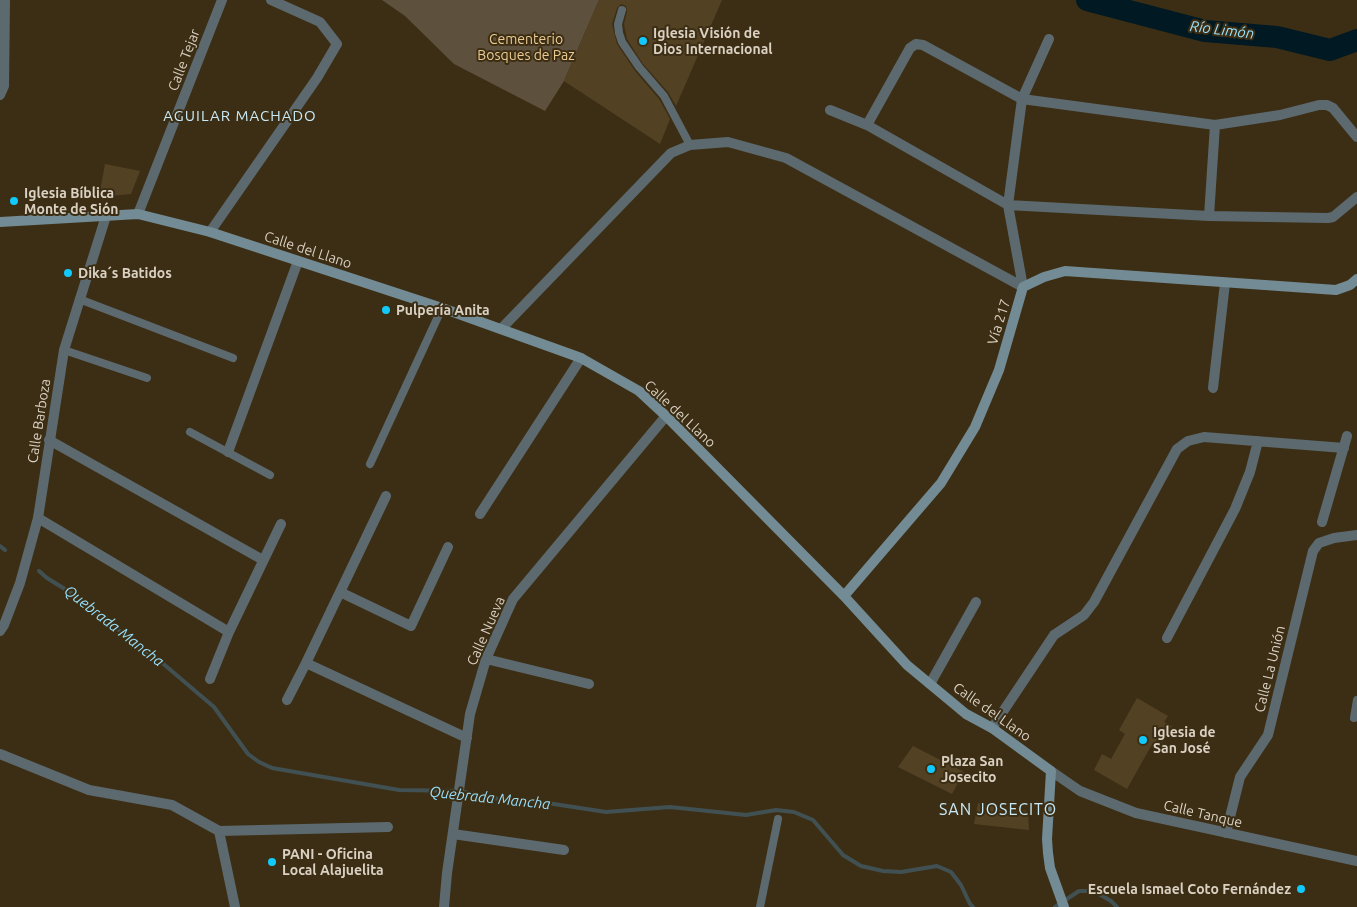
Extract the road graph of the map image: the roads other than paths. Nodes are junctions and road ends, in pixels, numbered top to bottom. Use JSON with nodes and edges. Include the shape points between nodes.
{"nodes":[{"id":1,"x":5,"y":0,"type":"edge"},
{"id":2,"x":222,"y":0,"type":"edge"},
{"id":3,"x":271,"y":0,"type":"edge"},
{"id":4,"x":622,"y":10,"type":"dead end"},
{"id":5,"x":1049,"y":39,"type":"dead end"},
{"id":6,"x":0,"y":95,"type":"edge"},
{"id":7,"x":1022,"y":99,"type":"junction"},
{"id":8,"x":830,"y":110,"type":"dead end"},
{"id":9,"x":867,"y":125,"type":"junction"},
{"id":10,"x":1215,"y":125,"type":"junction"},
{"id":11,"x":1357,"y":137,"type":"edge"},
{"id":12,"x":690,"y":144,"type":"junction"},
{"id":13,"x":1357,"y":197,"type":"edge"},
{"id":14,"x":1008,"y":206,"type":"junction"},
{"id":15,"x":138,"y":214,"type":"junction"},
{"id":16,"x":106,"y":216,"type":"junction"},
{"id":17,"x":1209,"y":216,"type":"junction"},
{"id":18,"x":0,"y":222,"type":"edge"},
{"id":19,"x":210,"y":232,"type":"junction"},
{"id":20,"x":298,"y":261,"type":"junction"},
{"id":21,"x":1225,"y":283,"type":"junction"},
{"id":22,"x":1355,"y":284,"type":"edge"},
{"id":23,"x":1023,"y":287,"type":"junction"},
{"id":24,"x":79,"y":300,"type":"junction"},
{"id":25,"x":442,"y":308,"type":"junction"},
{"id":26,"x":501,"y":329,"type":"junction"},
{"id":27,"x":64,"y":350,"type":"junction"},
{"id":28,"x":233,"y":358,"type":"dead end"},
{"id":29,"x":581,"y":358,"type":"junction"},
{"id":30,"x":147,"y":378,"type":"dead end"},
{"id":31,"x":1213,"y":388,"type":"dead end"},
{"id":32,"x":666,"y":416,"type":"junction"},
{"id":33,"x":190,"y":432,"type":"dead end"},
{"id":34,"x":1347,"y":436,"type":"dead end"},
{"id":35,"x":49,"y":440,"type":"junction"},
{"id":36,"x":1258,"y":441,"type":"junction"},
{"id":37,"x":1344,"y":448,"type":"junction"},
{"id":38,"x":228,"y":452,"type":"junction"},
{"id":39,"x":370,"y":464,"type":"dead end"},
{"id":40,"x":270,"y":475,"type":"dead end"},
{"id":41,"x":386,"y":496,"type":"dead end"},
{"id":42,"x":480,"y":514,"type":"dead end"},
{"id":43,"x":38,"y":518,"type":"junction"},
{"id":44,"x":1322,"y":522,"type":"dead end"},
{"id":45,"x":281,"y":524,"type":"dead end"},
{"id":46,"x":1357,"y":535,"type":"edge"},
{"id":47,"x":448,"y":547,"type":"dead end"},
{"id":48,"x":263,"y":560,"type":"junction"},
{"id":49,"x":340,"y":592,"type":"junction"},
{"id":50,"x":844,"y":596,"type":"junction"},
{"id":51,"x":976,"y":602,"type":"dead end"},
{"id":52,"x":0,"y":631,"type":"edge"},
{"id":53,"x":229,"y":632,"type":"junction"},
{"id":54,"x":1167,"y":638,"type":"dead end"},
{"id":55,"x":486,"y":659,"type":"junction"},
{"id":56,"x":306,"y":663,"type":"junction"},
{"id":57,"x":210,"y":679,"type":"dead end"},
{"id":58,"x":589,"y":684,"type":"dead end"},
{"id":59,"x":930,"y":684,"type":"junction"},
{"id":60,"x":287,"y":700,"type":"dead end"},
{"id":61,"x":1357,"y":700,"type":"edge"},
{"id":62,"x":1354,"y":718,"type":"dead end"},
{"id":63,"x":992,"y":728,"type":"junction"},
{"id":64,"x":467,"y":738,"type":"junction"},
{"id":65,"x":0,"y":754,"type":"edge"},
{"id":66,"x":1052,"y":772,"type":"junction"},
{"id":67,"x":778,"y":820,"type":"dead end"},
{"id":68,"x":388,"y":827,"type":"dead end"},
{"id":69,"x":219,"y":831,"type":"junction"},
{"id":70,"x":1226,"y":833,"type":"junction"},
{"id":71,"x":453,"y":834,"type":"junction"},
{"id":72,"x":564,"y":850,"type":"dead end"},
{"id":73,"x":1357,"y":861,"type":"edge"},
{"id":74,"x":235,"y":907,"type":"edge"},
{"id":75,"x":444,"y":907,"type":"edge"},
{"id":76,"x":760,"y":907,"type":"edge"},
{"id":77,"x":1064,"y":907,"type":"edge"}],
"edges":[{"from":1,"to":6,"type":"street","via":[[4,86]]},
{"from":2,"to":15,"type":"street","name":"Calle Tejar"},
{"from":3,"to":19,"type":"street","via":[[320,22],[337,44],[312,86]]},
{"from":4,"to":12,"type":"lane","via":[[618,24],[622,42],[664,96]]},
{"from":5,"to":7,"type":"street"},
{"from":7,"to":9,"type":"street","via":[[916,44],[910,48]]},
{"from":7,"to":10,"type":"street"},
{"from":7,"to":14,"type":"street"},
{"from":8,"to":9,"type":"street"},
{"from":9,"to":14,"type":"street"},
{"from":10,"to":11,"type":"street","via":[[1327,105]]},
{"from":10,"to":17,"type":"street"},
{"from":12,"to":23,"type":"street","via":[[728,142],[786,158]]},
{"from":12,"to":26,"type":"street","via":[[671,153]]},
{"from":13,"to":17,"type":"street","via":[[1334,217],[1328,218]]},
{"from":14,"to":17,"type":"street"},
{"from":14,"to":23,"type":"street"},
{"from":15,"to":16,"type":"main road","name":"Calle del Llano"},
{"from":15,"to":19,"type":"main road","name":"Calle del Llano"},
{"from":16,"to":18,"type":"main road","name":"Calle del Llano"},
{"from":16,"to":24,"type":"street","name":"Calle Barboza"},
{"from":19,"to":20,"type":"main road","name":"Calle del Llano"},
{"from":20,"to":25,"type":"main road","name":"Calle del Llano"},
{"from":20,"to":38,"type":"street"},
{"from":21,"to":22,"type":"main road","name":"Vía 217","via":[[1336,290]]},
{"from":21,"to":23,"type":"main road","name":"Vía 217","via":[[1065,271]]},
{"from":21,"to":31,"type":"street"},
{"from":23,"to":50,"type":"main road","name":"Vía 217","via":[[999,370],[974,427],[941,483]]},
{"from":24,"to":27,"type":"street","name":"Calle Barboza"},
{"from":24,"to":28,"type":"lane"},
{"from":25,"to":26,"type":"main road","name":"Calle del Llano"},
{"from":25,"to":39,"type":"lane"},
{"from":26,"to":29,"type":"main road","name":"Calle del Llano"},
{"from":27,"to":30,"type":"lane"},
{"from":27,"to":35,"type":"street","name":"Calle Barboza"},
{"from":29,"to":32,"type":"main road","name":"Calle del Llano","via":[[639,391]]},
{"from":29,"to":42,"type":"street"},
{"from":32,"to":50,"type":"main road","name":"Calle del Llano"},
{"from":32,"to":55,"type":"street","name":"Calle Nueva","via":[[514,599]]},
{"from":33,"to":38,"type":"lane"},
{"from":34,"to":37,"type":"street"},
{"from":35,"to":43,"type":"street","name":"Calle Barboza"},
{"from":35,"to":48,"type":"street"},
{"from":36,"to":37,"type":"street"},
{"from":36,"to":54,"type":"street","via":[[1235,509]]},
{"from":36,"to":63,"type":"street","via":[[1204,437],[1188,441],[1177,449],[1094,602],[1084,615],[1054,635]]},
{"from":37,"to":44,"type":"street"},
{"from":38,"to":40,"type":"lane"},
{"from":41,"to":49,"type":"street"},
{"from":43,"to":52,"type":"street","name":"Calle Barboza","via":[[20,583]]},
{"from":43,"to":53,"type":"street"},
{"from":45,"to":48,"type":"street"},
{"from":46,"to":70,"type":"street","name":"Calle La Unión","via":[[1334,538],[1319,544],[1313,551],[1268,735],[1240,777]]},
{"from":47,"to":49,"type":"street","via":[[411,626]]},
{"from":48,"to":53,"type":"street"},
{"from":49,"to":56,"type":"street"},
{"from":50,"to":59,"type":"main road","name":"Calle del Llano","via":[[907,666]]},
{"from":51,"to":59,"type":"street"},
{"from":53,"to":57,"type":"street"},
{"from":55,"to":58,"type":"street"},
{"from":55,"to":64,"type":"street","name":"Calle Nueva","via":[[470,714]]},
{"from":56,"to":60,"type":"street"},
{"from":56,"to":64,"type":"street"},
{"from":59,"to":63,"type":"main road","name":"Calle del Llano","via":[[966,714]]},
{"from":61,"to":62,"type":"lane"},
{"from":63,"to":66,"type":"main road","name":"Calle del Llano"},
{"from":64,"to":71,"type":"street","name":"Calle Nueva"},
{"from":65,"to":69,"type":"street","via":[[89,790],[172,805]]},
{"from":66,"to":70,"type":"street","name":"Calle Tanque","via":[[1080,791],[1136,813]]},
{"from":66,"to":77,"type":"main road","via":[[1048,853]]},
{"from":67,"to":76,"type":"lane"},
{"from":68,"to":69,"type":"street"},
{"from":69,"to":74,"type":"street"},
{"from":70,"to":73,"type":"street","name":"Calle Tanque"},
{"from":71,"to":72,"type":"street"},
{"from":71,"to":75,"type":"street","name":"Calle Nueva"}]}
